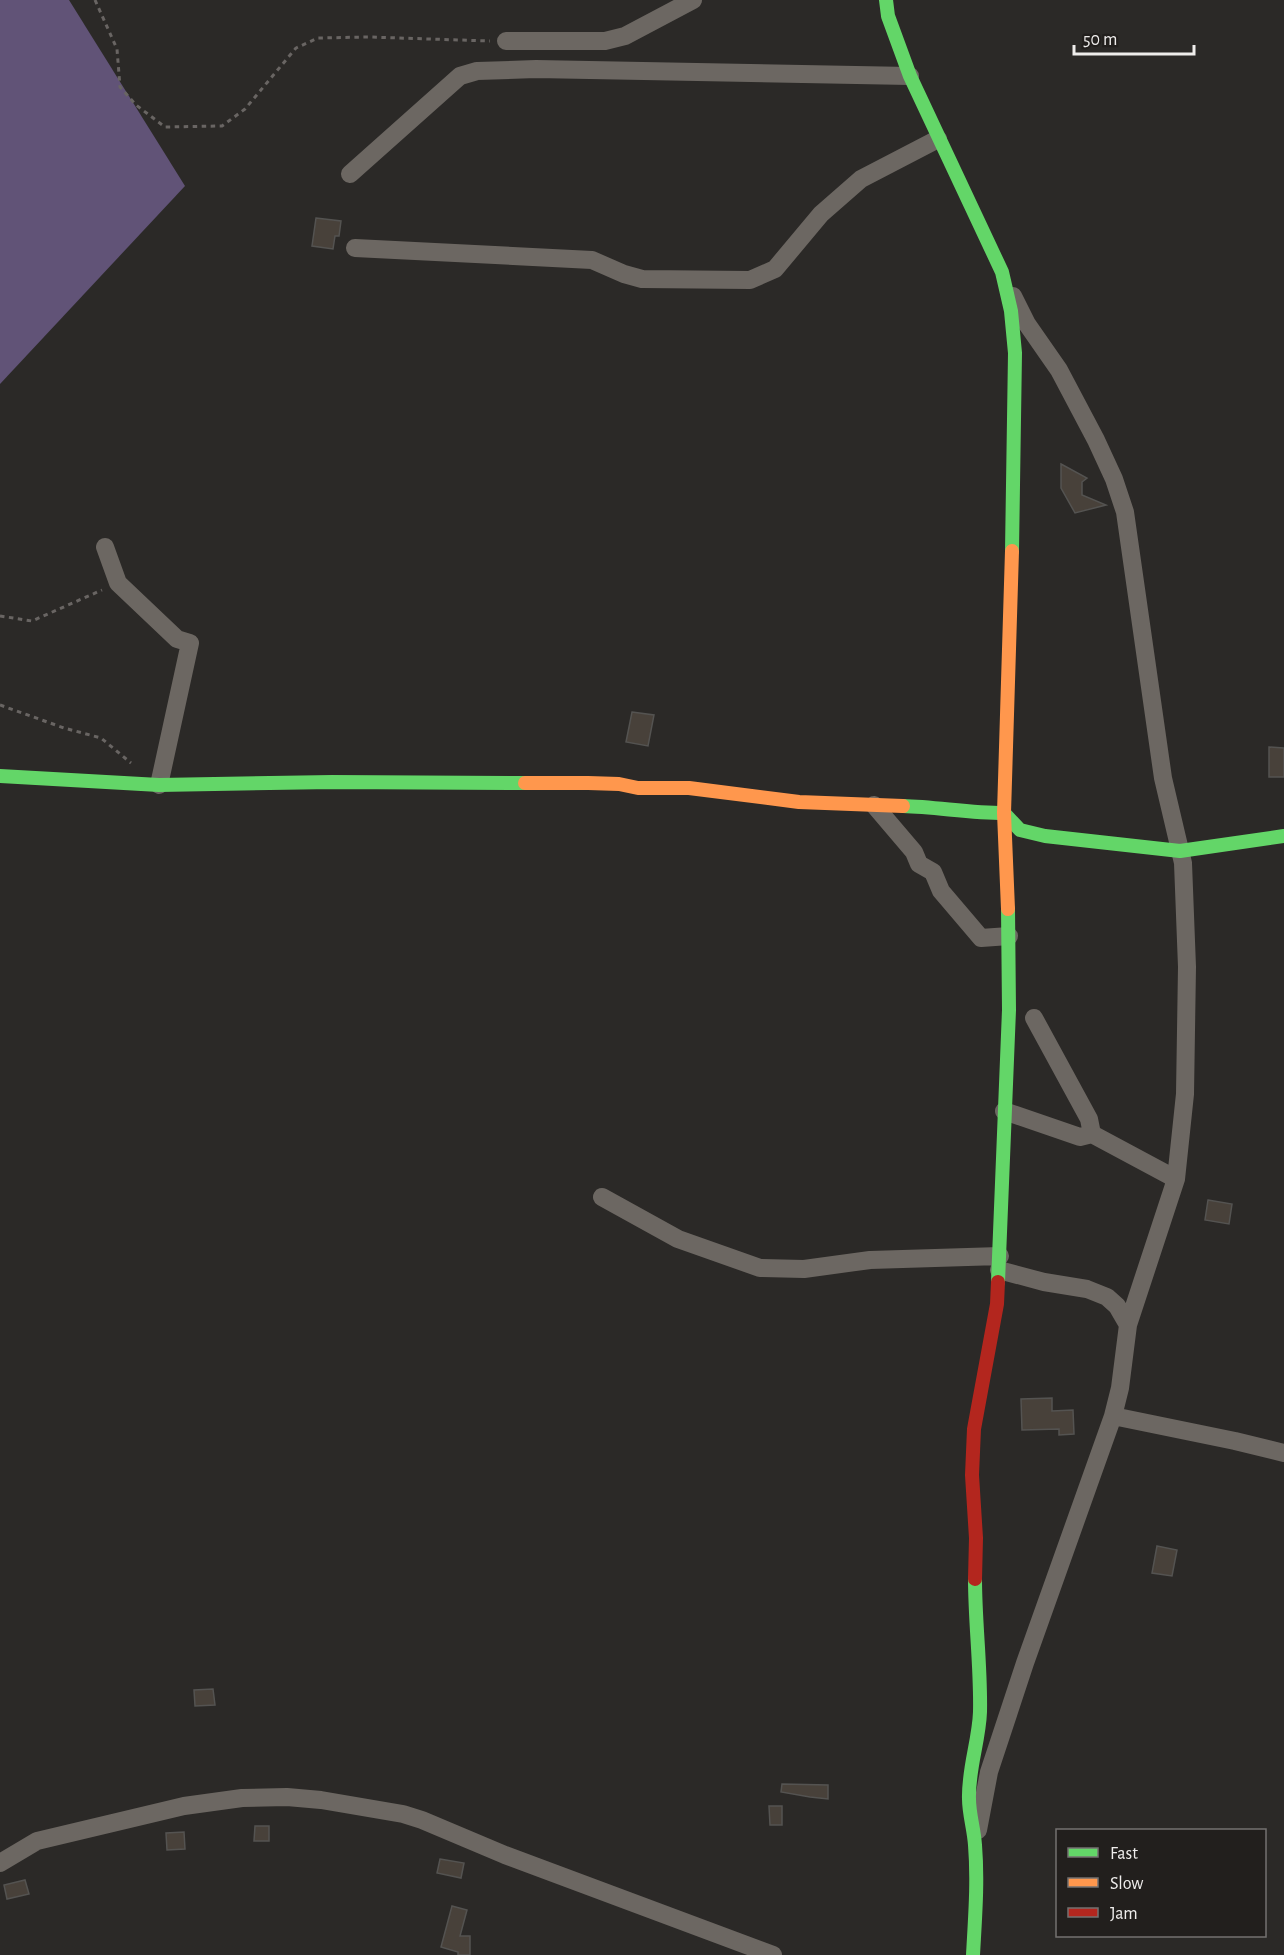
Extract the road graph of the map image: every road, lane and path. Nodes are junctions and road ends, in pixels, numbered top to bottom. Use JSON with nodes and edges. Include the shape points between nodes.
{"nodes":[{"id":1,"x":95,"y":0,"type":"edge"},
{"id":2,"x":693,"y":0,"type":"edge"},
{"id":3,"x":886,"y":0,"type":"edge"},
{"id":4,"x":506,"y":42,"type":"joint"},
{"id":5,"x":910,"y":76,"type":"junction"},
{"id":6,"x":938,"y":139,"type":"junction"},
{"id":7,"x":350,"y":174,"type":"dead end"},
{"id":8,"x":355,"y":248,"type":"dead end"},
{"id":9,"x":1002,"y":272,"type":"junction"},
{"id":10,"x":105,"y":547,"type":"dead end"},
{"id":11,"x":118,"y":583,"type":"junction"},
{"id":12,"x":0,"y":616,"type":"edge"},
{"id":13,"x":0,"y":705,"type":"edge"},
{"id":14,"x":134,"y":765,"type":"dead end"},
{"id":15,"x":0,"y":776,"type":"edge"},
{"id":16,"x":159,"y":785,"type":"junction"},
{"id":17,"x":874,"y":805,"type":"junction"},
{"id":18,"x":1004,"y":813,"type":"junction"},
{"id":19,"x":1284,"y":836,"type":"edge"},
{"id":20,"x":1180,"y":851,"type":"junction"},
{"id":21,"x":1009,"y":936,"type":"junction"},
{"id":22,"x":1034,"y":1018,"type":"dead end"},
{"id":23,"x":1004,"y":1111,"type":"junction"},
{"id":24,"x":1092,"y":1134,"type":"junction"},
{"id":25,"x":1176,"y":1179,"type":"junction"},
{"id":26,"x":602,"y":1197,"type":"dead end"},
{"id":27,"x":1000,"y":1263,"type":"junction"},
{"id":28,"x":1128,"y":1325,"type":"junction"},
{"id":29,"x":1113,"y":1416,"type":"junction"},
{"id":30,"x":1284,"y":1453,"type":"edge"},
{"id":31,"x":975,"y":1843,"type":"junction"},
{"id":32,"x":0,"y":1863,"type":"edge"},
{"id":33,"x":773,"y":1955,"type":"edge"},
{"id":34,"x":973,"y":1955,"type":"edge"}],
"edges":[{"from":1,"to":4,"type":"path","via":[[117,49],[120,87],[165,127],[222,126],[246,109],[296,48],[318,38]]},
{"from":2,"to":4,"type":"street","via":[[625,36],[605,41]]},
{"from":3,"to":5,"type":"street"},
{"from":5,"to":6,"type":"street"},
{"from":5,"to":7,"type":"street","via":[[477,71],[460,76]]},
{"from":6,"to":8,"type":"street","via":[[861,179],[821,214],[775,269],[750,280],[642,279],[592,260]]},
{"from":6,"to":9,"type":"street"},
{"from":9,"to":18,"type":"street","via":[[1015,353]]},
{"from":9,"to":20,"type":"street","via":[[1027,324],[1059,370],[1096,440],[1125,512],[1163,778]]},
{"from":10,"to":11,"type":"street"},
{"from":11,"to":12,"type":"path","via":[[32,621]]},
{"from":11,"to":16,"type":"street","via":[[177,639],[190,643]]},
{"from":13,"to":14,"type":"path","via":[[101,738]]},
{"from":15,"to":16,"type":"street"},
{"from":16,"to":17,"type":"street","via":[[579,782]]},
{"from":17,"to":18,"type":"street"},
{"from":17,"to":21,"type":"street","via":[[914,852],[919,864],[933,872],[941,891],[981,938]]},
{"from":18,"to":20,"type":"street","via":[[1020,830],[1045,836]]},
{"from":18,"to":21,"type":"street"},
{"from":19,"to":20,"type":"street"},
{"from":20,"to":25,"type":"street","via":[[1187,967],[1185,1094]]},
{"from":21,"to":23,"type":"street"},
{"from":22,"to":24,"type":"street","via":[[1089,1119]]},
{"from":23,"to":24,"type":"street","via":[[1080,1137]]},
{"from":23,"to":27,"type":"street"},
{"from":24,"to":25,"type":"street"},
{"from":25,"to":28,"type":"street"},
{"from":26,"to":27,"type":"street","via":[[678,1239],[760,1268],[804,1269],[870,1260]]},
{"from":27,"to":28,"type":"street","via":[[1044,1282],[1087,1289],[1107,1297]]},
{"from":27,"to":31,"type":"street","via":[[997,1304],[974,1429],[972,1475],[980,1668],[980,1715],[969,1800]]},
{"from":28,"to":29,"type":"street"},
{"from":29,"to":30,"type":"street"},
{"from":29,"to":31,"type":"street","via":[[989,1772]]},
{"from":31,"to":34,"type":"street"},
{"from":32,"to":33,"type":"street","via":[[36,1841],[184,1806],[242,1797],[321,1800],[422,1820]]}]}
